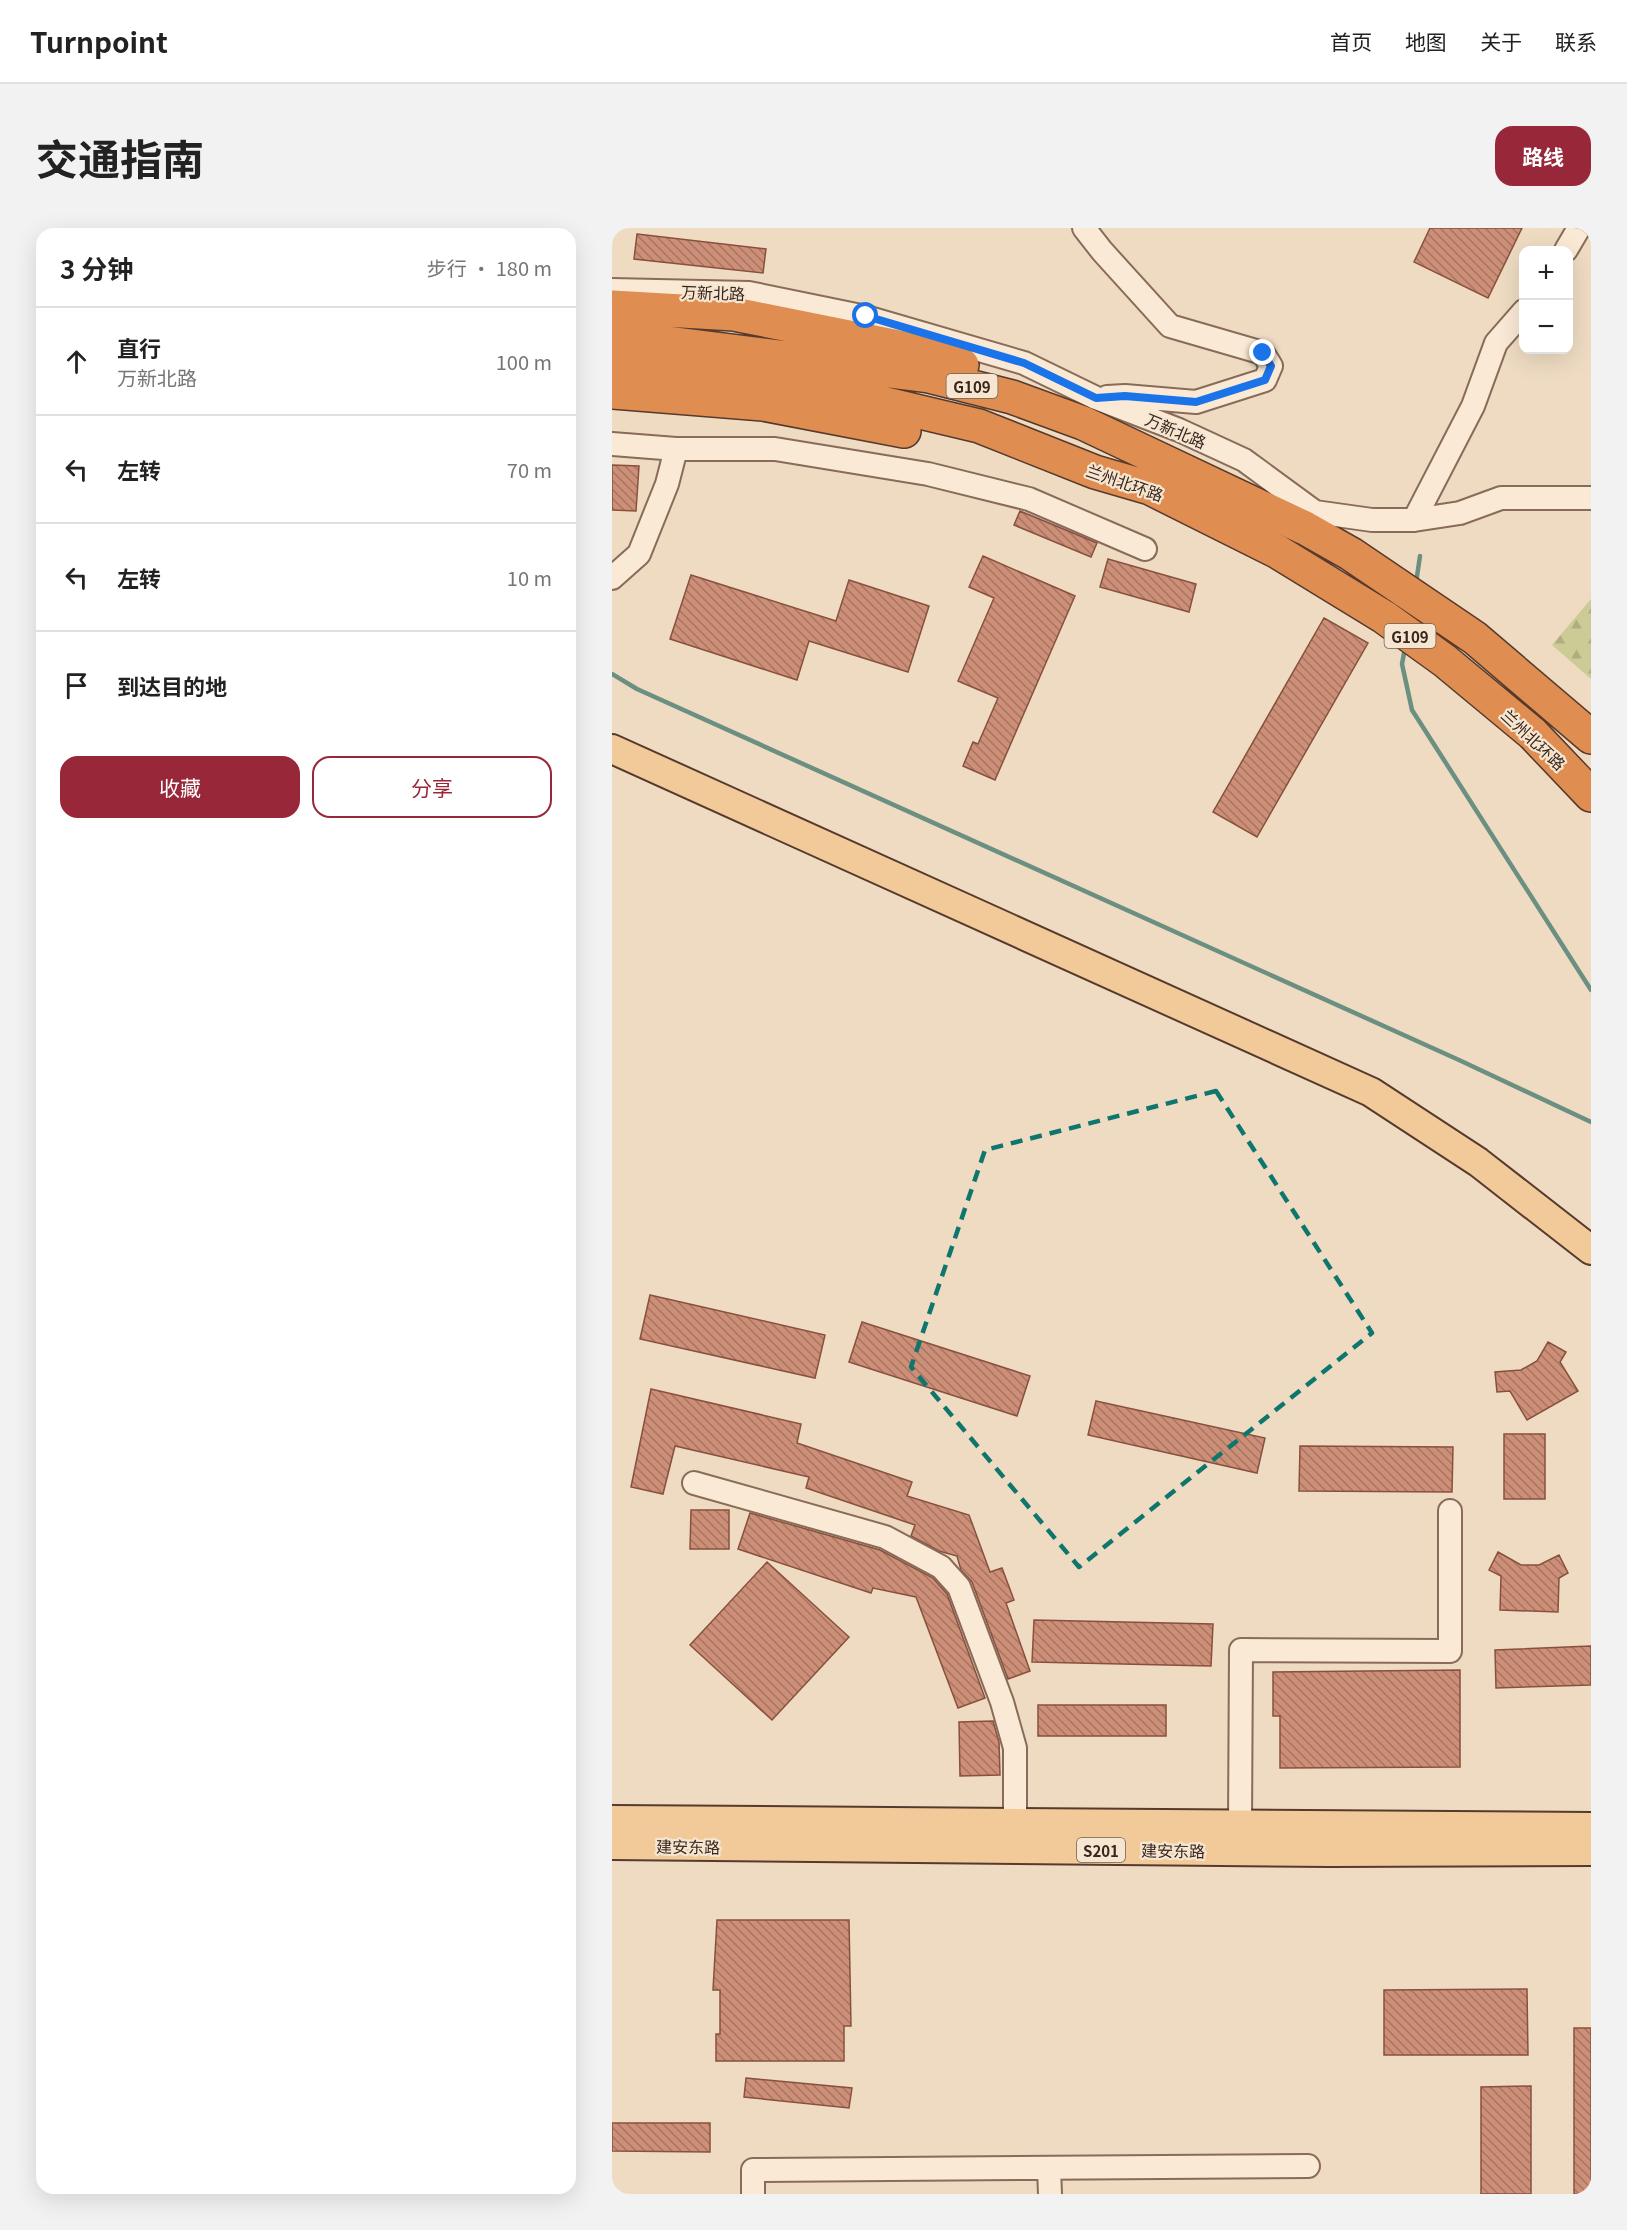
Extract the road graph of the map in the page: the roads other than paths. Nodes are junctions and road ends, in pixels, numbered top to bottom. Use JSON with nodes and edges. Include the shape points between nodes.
{"nodes":[{"id":1,"x":1084,"y":228,"type":"edge"},
{"id":2,"x":1579,"y":228,"type":"edge"},
{"id":3,"x":1568,"y":246,"type":"edge"},
{"id":4,"x":612,"y":290,"type":"edge"},
{"id":5,"x":612,"y":307,"type":"edge"},
{"id":6,"x":1519,"y":317,"type":"edge"},
{"id":7,"x":612,"y":336,"type":"edge"},
{"id":8,"x":612,"y":364,"type":"edge"},
{"id":9,"x":612,"y":392,"type":"edge"},
{"id":10,"x":1089,"y":410,"type":"junction"},
{"id":11,"x":612,"y":444,"type":"edge"},
{"id":12,"x":676,"y":449,"type":"junction"},
{"id":13,"x":1095,"y":472,"type":"junction"},
{"id":14,"x":1591,"y":498,"type":"edge"},
{"id":15,"x":1414,"y":520,"type":"junction"},
{"id":16,"x":1145,"y":549,"type":"dead end"},
{"id":17,"x":612,"y":578,"type":"edge"},
{"id":18,"x":1591,"y":737,"type":"edge"},
{"id":19,"x":612,"y":749,"type":"edge"},
{"id":20,"x":1591,"y":795,"type":"edge"},
{"id":21,"x":1591,"y":1250,"type":"edge"},
{"id":22,"x":694,"y":1484,"type":"dead end"},
{"id":23,"x":1450,"y":1512,"type":"dead end"},
{"id":24,"x":612,"y":1820,"type":"edge"},
{"id":25,"x":1015,"y":1823,"type":"junction"},
{"id":26,"x":1240,"y":1824,"type":"junction"},
{"id":27,"x":1591,"y":1827,"type":"edge"},
{"id":28,"x":612,"y":1845,"type":"edge"},
{"id":29,"x":1591,"y":1851,"type":"edge"},
{"id":30,"x":1308,"y":2166,"type":"dead end"},
{"id":31,"x":1049,"y":2168,"type":"junction"},
{"id":32,"x":753,"y":2194,"type":"edge"},
{"id":33,"x":1050,"y":2194,"type":"edge"}],
"edges":[{"from":1,"to":10,"type":"street","via":[[1170,326],[1263,353],[1271,366],[1265,380],[1196,402],[1125,396]]},
{"from":2,"to":3,"type":"street"},
{"from":4,"to":10,"type":"street","name":"万新北路","via":[[749,293],[866,316],[1024,363]]},
{"from":5,"to":10,"type":"highway","via":[[734,314],[933,354]]},
{"from":6,"to":15,"type":"street","via":[[1496,343],[1473,406]]},
{"from":7,"to":10,"type":"highway","name":"兰州北环路","number":"G109","via":[[929,376]]},
{"from":8,"to":13,"type":"highway","name":"兰州北环路","number":"G109","via":[[760,374],[979,426]]},
{"from":9,"to":13,"type":"highway","via":[[763,404]]},
{"from":10,"to":15,"type":"street","name":"万新北路","via":[[1179,430],[1244,460],[1315,512],[1372,520]]},
{"from":10,"to":18,"type":"highway","name":"兰州北环路","number":"G109","via":[[1381,572],[1475,638]]},
{"from":11,"to":12,"type":"street"},
{"from":12,"to":16,"type":"street","via":[[775,449],[928,474],[1029,499]]},
{"from":12,"to":17,"type":"street","via":[[668,484],[639,554]]},
{"from":13,"to":20,"type":"highway","name":"兰州北环路","number":"G109","via":[[1150,488],[1278,552],[1384,617],[1445,661],[1533,734]]},
{"from":14,"to":15,"type":"street","name":"万新北路","via":[[1501,498],[1460,513]]},
{"from":19,"to":21,"type":"main road","via":[[1371,1092],[1478,1162]]},
{"from":22,"to":25,"type":"street","via":[[885,1537],[941,1567],[959,1587],[1002,1702],[1015,1748]]},
{"from":23,"to":26,"type":"street","via":[[1449,1651],[1241,1650]]},
{"from":24,"to":25,"type":"main road","name":"建安东路","number":"S201"},
{"from":25,"to":26,"type":"main road","name":"建安东路","number":"S201"},
{"from":26,"to":27,"type":"main road","name":"建安东路","number":"S201"},
{"from":28,"to":29,"type":"main road","name":"建安东路","number":"S201"},
{"from":30,"to":31,"type":"street"},
{"from":31,"to":32,"type":"street","via":[[753,2170]]},
{"from":31,"to":33,"type":"street"}]}
